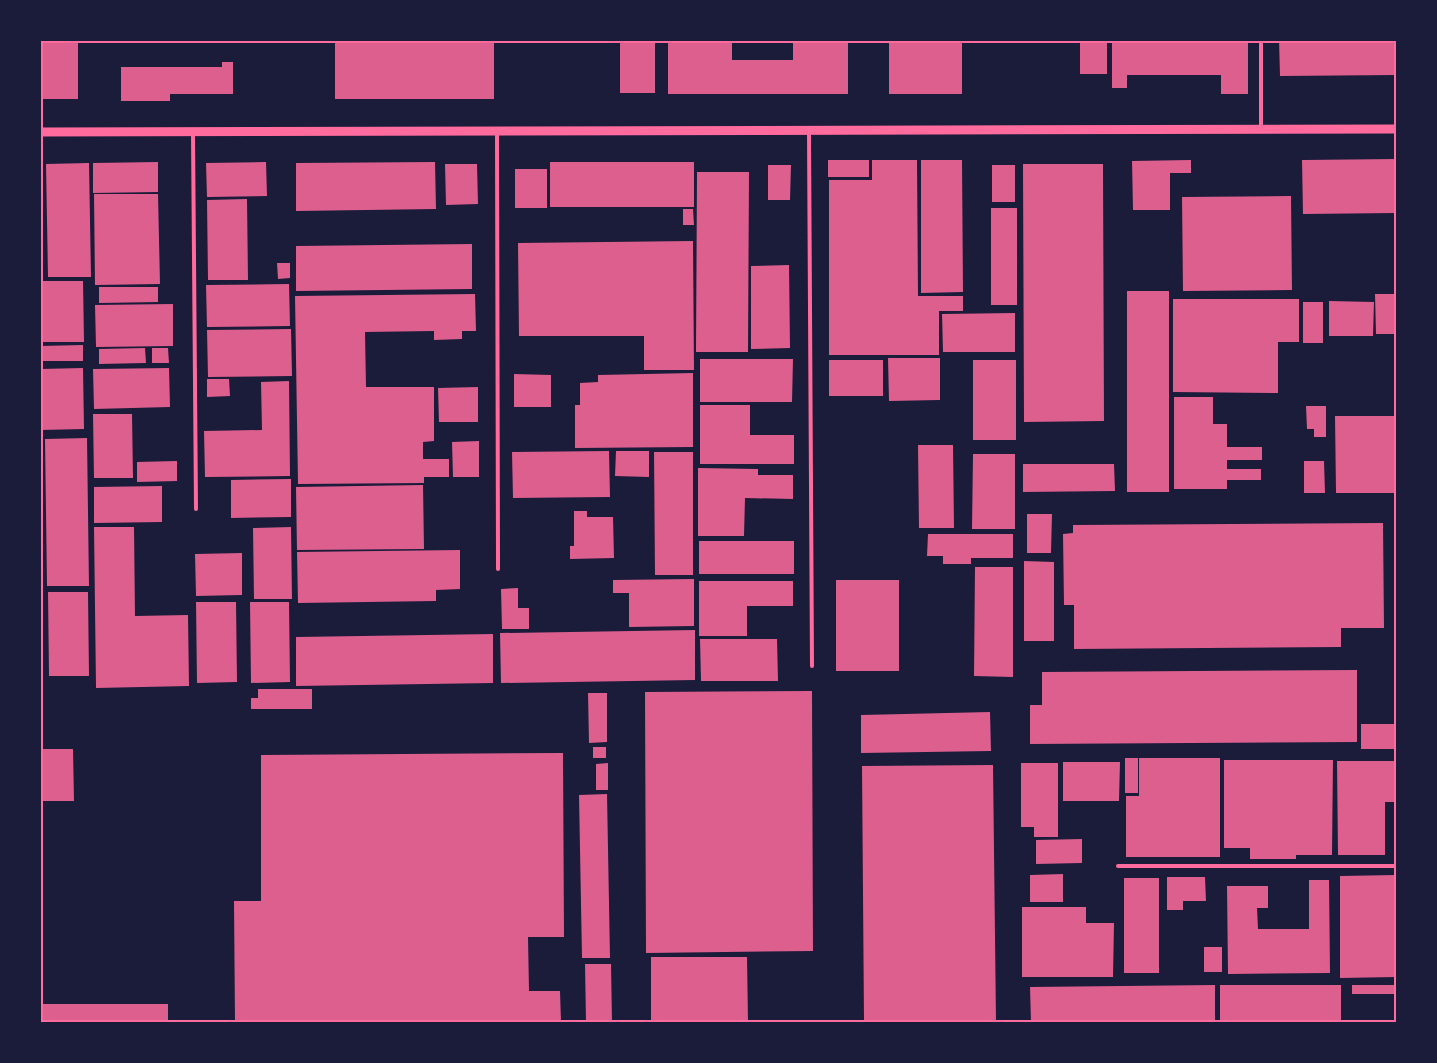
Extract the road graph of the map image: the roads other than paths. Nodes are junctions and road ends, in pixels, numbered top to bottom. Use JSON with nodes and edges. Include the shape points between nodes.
{"nodes":[{"id":1,"x":1261,"y":40,"type":"edge"},
{"id":2,"x":1261,"y":129,"type":"junction"},
{"id":3,"x":1396,"y":129,"type":"edge"},
{"id":4,"x":497,"y":131,"type":"junction"},
{"id":5,"x":809,"y":131,"type":"junction"},
{"id":6,"x":40,"y":132,"type":"edge"},
{"id":7,"x":193,"y":132,"type":"junction"},
{"id":8,"x":196,"y":509,"type":"dead end"},
{"id":9,"x":498,"y":569,"type":"dead end"},
{"id":10,"x":812,"y":666,"type":"dead end"},
{"id":11,"x":1118,"y":866,"type":"dead end"},
{"id":12,"x":1396,"y":866,"type":"edge"}],
"edges":[{"from":1,"to":2,"type":"lane"},
{"from":2,"to":3,"type":"street"},
{"from":2,"to":5,"type":"street"},
{"from":4,"to":5,"type":"street"},
{"from":4,"to":7,"type":"street"},
{"from":4,"to":9,"type":"lane"},
{"from":5,"to":10,"type":"lane"},
{"from":6,"to":7,"type":"street"},
{"from":7,"to":8,"type":"lane"},
{"from":11,"to":12,"type":"lane"}]}
